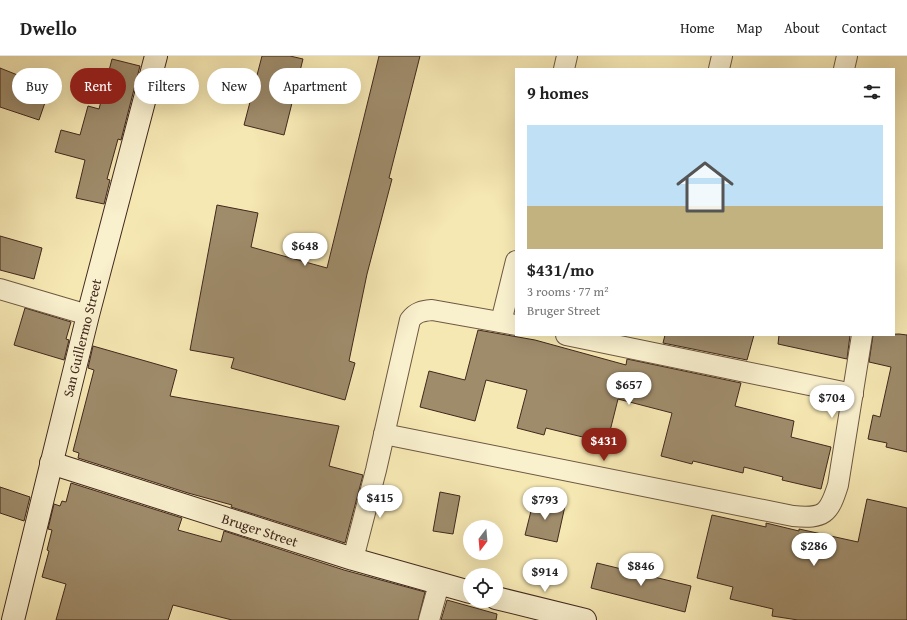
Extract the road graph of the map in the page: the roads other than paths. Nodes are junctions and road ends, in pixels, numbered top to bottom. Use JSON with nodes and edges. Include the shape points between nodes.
{"nodes":[{"id":1,"x":156,"y":56,"type":"edge"},
{"id":2,"x":568,"y":56,"type":"edge"},
{"id":3,"x":722,"y":56,"type":"edge"},
{"id":4,"x":847,"y":56,"type":"edge"},
{"id":5,"x":564,"y":68,"type":"edge"},
{"id":6,"x":719,"y":68,"type":"edge"},
{"id":7,"x":844,"y":68,"type":"edge"},
{"id":8,"x":515,"y":269,"type":"edge"},
{"id":9,"x":0,"y":289,"type":"edge"},
{"id":10,"x":88,"y":315,"type":"junction"},
{"id":11,"x":508,"y":323,"type":"edge"},
{"id":12,"x":571,"y":336,"type":"edge"},
{"id":13,"x":862,"y":336,"type":"edge"},
{"id":14,"x":853,"y":394,"type":"junction"},
{"id":15,"x":384,"y":434,"type":"junction"},
{"id":16,"x":51,"y":463,"type":"junction"},
{"id":17,"x":353,"y":559,"type":"junction"},
{"id":18,"x":439,"y":584,"type":"junction"},
{"id":19,"x":463,"y":590,"type":"edge"},
{"id":20,"x":503,"y":600,"type":"edge"},
{"id":21,"x":13,"y":620,"type":"edge"},
{"id":22,"x":429,"y":620,"type":"edge"},
{"id":23,"x":585,"y":620,"type":"edge"}],
"edges":[{"from":1,"to":10,"type":"main road","name":"San Guillermo Street"},
{"from":2,"to":5,"type":"street"},
{"from":3,"to":6,"type":"street"},
{"from":4,"to":7,"type":"street"},
{"from":8,"to":11,"type":"street"},
{"from":9,"to":10,"type":"street"},
{"from":10,"to":16,"type":"main road","name":"San Guillermo Street"},
{"from":11,"to":15,"type":"street","via":[[432,310],[414,314],[407,327]]},
{"from":12,"to":14,"type":"street"},
{"from":13,"to":14,"type":"street"},
{"from":14,"to":15,"type":"street","via":[[833,502],[824,514],[809,518]]},
{"from":15,"to":17,"type":"street"},
{"from":16,"to":17,"type":"main road","name":"Bruger Street"},
{"from":16,"to":21,"type":"main road","name":"San Guillermo Street"},
{"from":17,"to":18,"type":"main road","name":"Bruger Street"},
{"from":18,"to":19,"type":"main road","name":"Bruger Street"},
{"from":18,"to":22,"type":"street"},
{"from":20,"to":23,"type":"main road"}]}
